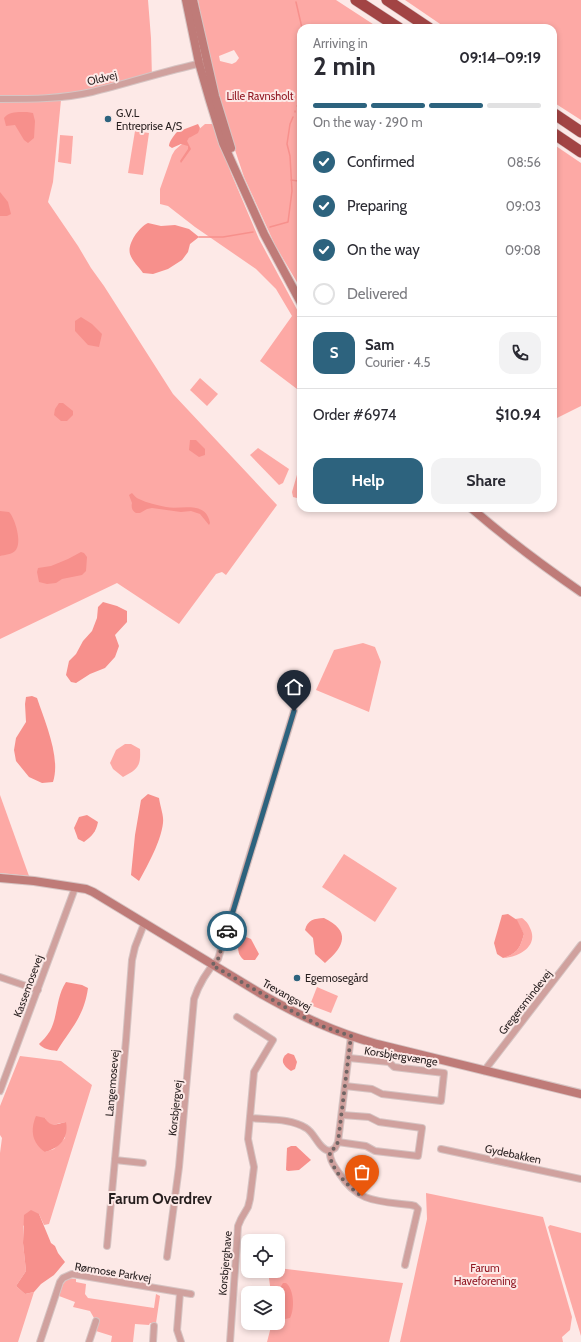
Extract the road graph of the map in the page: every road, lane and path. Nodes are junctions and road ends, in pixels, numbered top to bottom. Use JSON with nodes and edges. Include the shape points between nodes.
{"nodes":[{"id":1,"x":186,"y":0,"type":"edge"},
{"id":2,"x":193,"y":0,"type":"edge"},
{"id":3,"x":356,"y":0,"type":"edge"},
{"id":4,"x":387,"y":0,"type":"edge"},
{"id":5,"x":393,"y":24,"type":"edge"},
{"id":6,"x":423,"y":24,"type":"edge"},
{"id":7,"x":203,"y":63,"type":"junction"},
{"id":8,"x":0,"y":99,"type":"edge"},
{"id":9,"x":557,"y":116,"type":"edge"},
{"id":10,"x":581,"y":132,"type":"edge"},
{"id":11,"x":557,"y":136,"type":"edge"},
{"id":12,"x":581,"y":152,"type":"edge"},
{"id":13,"x":297,"y":296,"type":"edge"},
{"id":14,"x":476,"y":512,"type":"edge"},
{"id":15,"x":581,"y":592,"type":"edge"},
{"id":16,"x":294,"y":711,"type":"dead end"},
{"id":17,"x":0,"y":878,"type":"edge"},
{"id":18,"x":75,"y":888,"type":"junction"},
{"id":19,"x":144,"y":924,"type":"junction"},
{"id":20,"x":581,"y":945,"type":"edge"},
{"id":21,"x":212,"y":965,"type":"junction"},
{"id":22,"x":0,"y":977,"type":"edge"},
{"id":23,"x":38,"y":990,"type":"junction"},
{"id":24,"x":237,"y":1017,"type":"dead end"},
{"id":25,"x":351,"y":1036,"type":"junction"},
{"id":26,"x":349,"y":1058,"type":"junction"},
{"id":27,"x":484,"y":1071,"type":"junction"},
{"id":28,"x":345,"y":1086,"type":"junction"},
{"id":29,"x":0,"y":1091,"type":"edge"},
{"id":30,"x":581,"y":1094,"type":"edge"},
{"id":31,"x":342,"y":1115,"type":"junction"},
{"id":32,"x":250,"y":1118,"type":"junction"},
{"id":33,"x":338,"y":1142,"type":"junction"},
{"id":34,"x":441,"y":1148,"type":"dead end"},
{"id":35,"x":330,"y":1151,"type":"junction"},
{"id":36,"x":115,"y":1160,"type":"junction"},
{"id":37,"x":142,"y":1163,"type":"dead end"},
{"id":38,"x":581,"y":1179,"type":"edge"},
{"id":39,"x":107,"y":1246,"type":"dead end"},
{"id":40,"x":167,"y":1257,"type":"dead end"},
{"id":41,"x":405,"y":1265,"type":"dead end"},
{"id":42,"x":180,"y":1293,"type":"junction"},
{"id":43,"x":190,"y":1294,"type":"dead end"},
{"id":44,"x":96,"y":1321,"type":"dead end"},
{"id":45,"x":154,"y":1326,"type":"dead end"},
{"id":46,"x":40,"y":1342,"type":"edge"},
{"id":47,"x":89,"y":1342,"type":"edge"},
{"id":48,"x":153,"y":1342,"type":"edge"},
{"id":49,"x":181,"y":1342,"type":"edge"},
{"id":50,"x":230,"y":1342,"type":"edge"}],
"edges":[{"from":1,"to":7,"type":"street"},
{"from":2,"to":7,"type":"street"},
{"from":3,"to":5,"type":"highway"},
{"from":4,"to":6,"type":"highway"},
{"from":7,"to":8,"type":"street","name":"Oldvej","via":[[82,94],[35,99]]},
{"from":7,"to":13,"type":"street","via":[[243,189]]},
{"from":9,"to":10,"type":"highway"},
{"from":11,"to":12,"type":"highway"},
{"from":14,"to":15,"type":"street"},
{"from":16,"to":21,"type":"street","name":"Korsbjergvej","via":[[218,959]]},
{"from":17,"to":18,"type":"street","name":"Trevangsvej"},
{"from":18,"to":19,"type":"street","name":"Trevangsvej","via":[[93,892]]},
{"from":18,"to":23,"type":"street","name":"Kassemosevej"},
{"from":19,"to":21,"type":"street","name":"Trevangsvej"},
{"from":19,"to":36,"type":"street","name":"Langemosevej","via":[[132,960]]},
{"from":20,"to":27,"type":"street","name":"Gregersmindevej"},
{"from":21,"to":25,"type":"street","name":"Trevangsvej","via":[[319,1025]]},
{"from":21,"to":40,"type":"street","name":"Korsbjergvej","via":[[194,999],[180,1160]]},
{"from":22,"to":23,"type":"street"},
{"from":23,"to":29,"type":"street","name":"Kassemosevej"},
{"from":24,"to":32,"type":"street","name":"Korsbjerghave","via":[[273,1040],[254,1072]]},
{"from":25,"to":26,"type":"street","name":"Korsbjergvænge"},
{"from":25,"to":27,"type":"street","name":"Trevangsvej"},
{"from":26,"to":28,"type":"street","name":"Korsbjergvænge"},
{"from":26,"to":28,"type":"street","name":"Korsbjergvænge","via":[[388,1062],[394,1067],[444,1073],[441,1101],[382,1094],[372,1089]]},
{"from":27,"to":30,"type":"street","name":"Trevangsvej"},
{"from":28,"to":31,"type":"street","name":"Korsbjergvænge"},
{"from":31,"to":33,"type":"street","name":"Korsbjergvænge"},
{"from":31,"to":33,"type":"street","via":[[369,1117],[378,1122],[422,1128],[418,1156],[375,1151],[366,1146]]},
{"from":32,"to":35,"type":"street","via":[[297,1123],[307,1128],[323,1149]]},
{"from":32,"to":50,"type":"street","name":"Korsbjerghave","via":[[248,1139],[254,1167],[248,1207],[238,1226]]},
{"from":33,"to":35,"type":"street"},
{"from":34,"to":38,"type":"street","name":"Gydebakken"},
{"from":35,"to":41,"type":"street","via":[[332,1164],[354,1192],[372,1200],[411,1205],[418,1209]]},
{"from":36,"to":37,"type":"street"},
{"from":36,"to":39,"type":"street","name":"Langemosevej"},
{"from":42,"to":43,"type":"street","name":"Rørmose Parkvej"},
{"from":42,"to":46,"type":"street","name":"Rørmose Parkvej","via":[[72,1274],[60,1282]]},
{"from":42,"to":49,"type":"street","via":[[177,1330]]},
{"from":44,"to":47,"type":"street"},
{"from":45,"to":48,"type":"street"}]}
